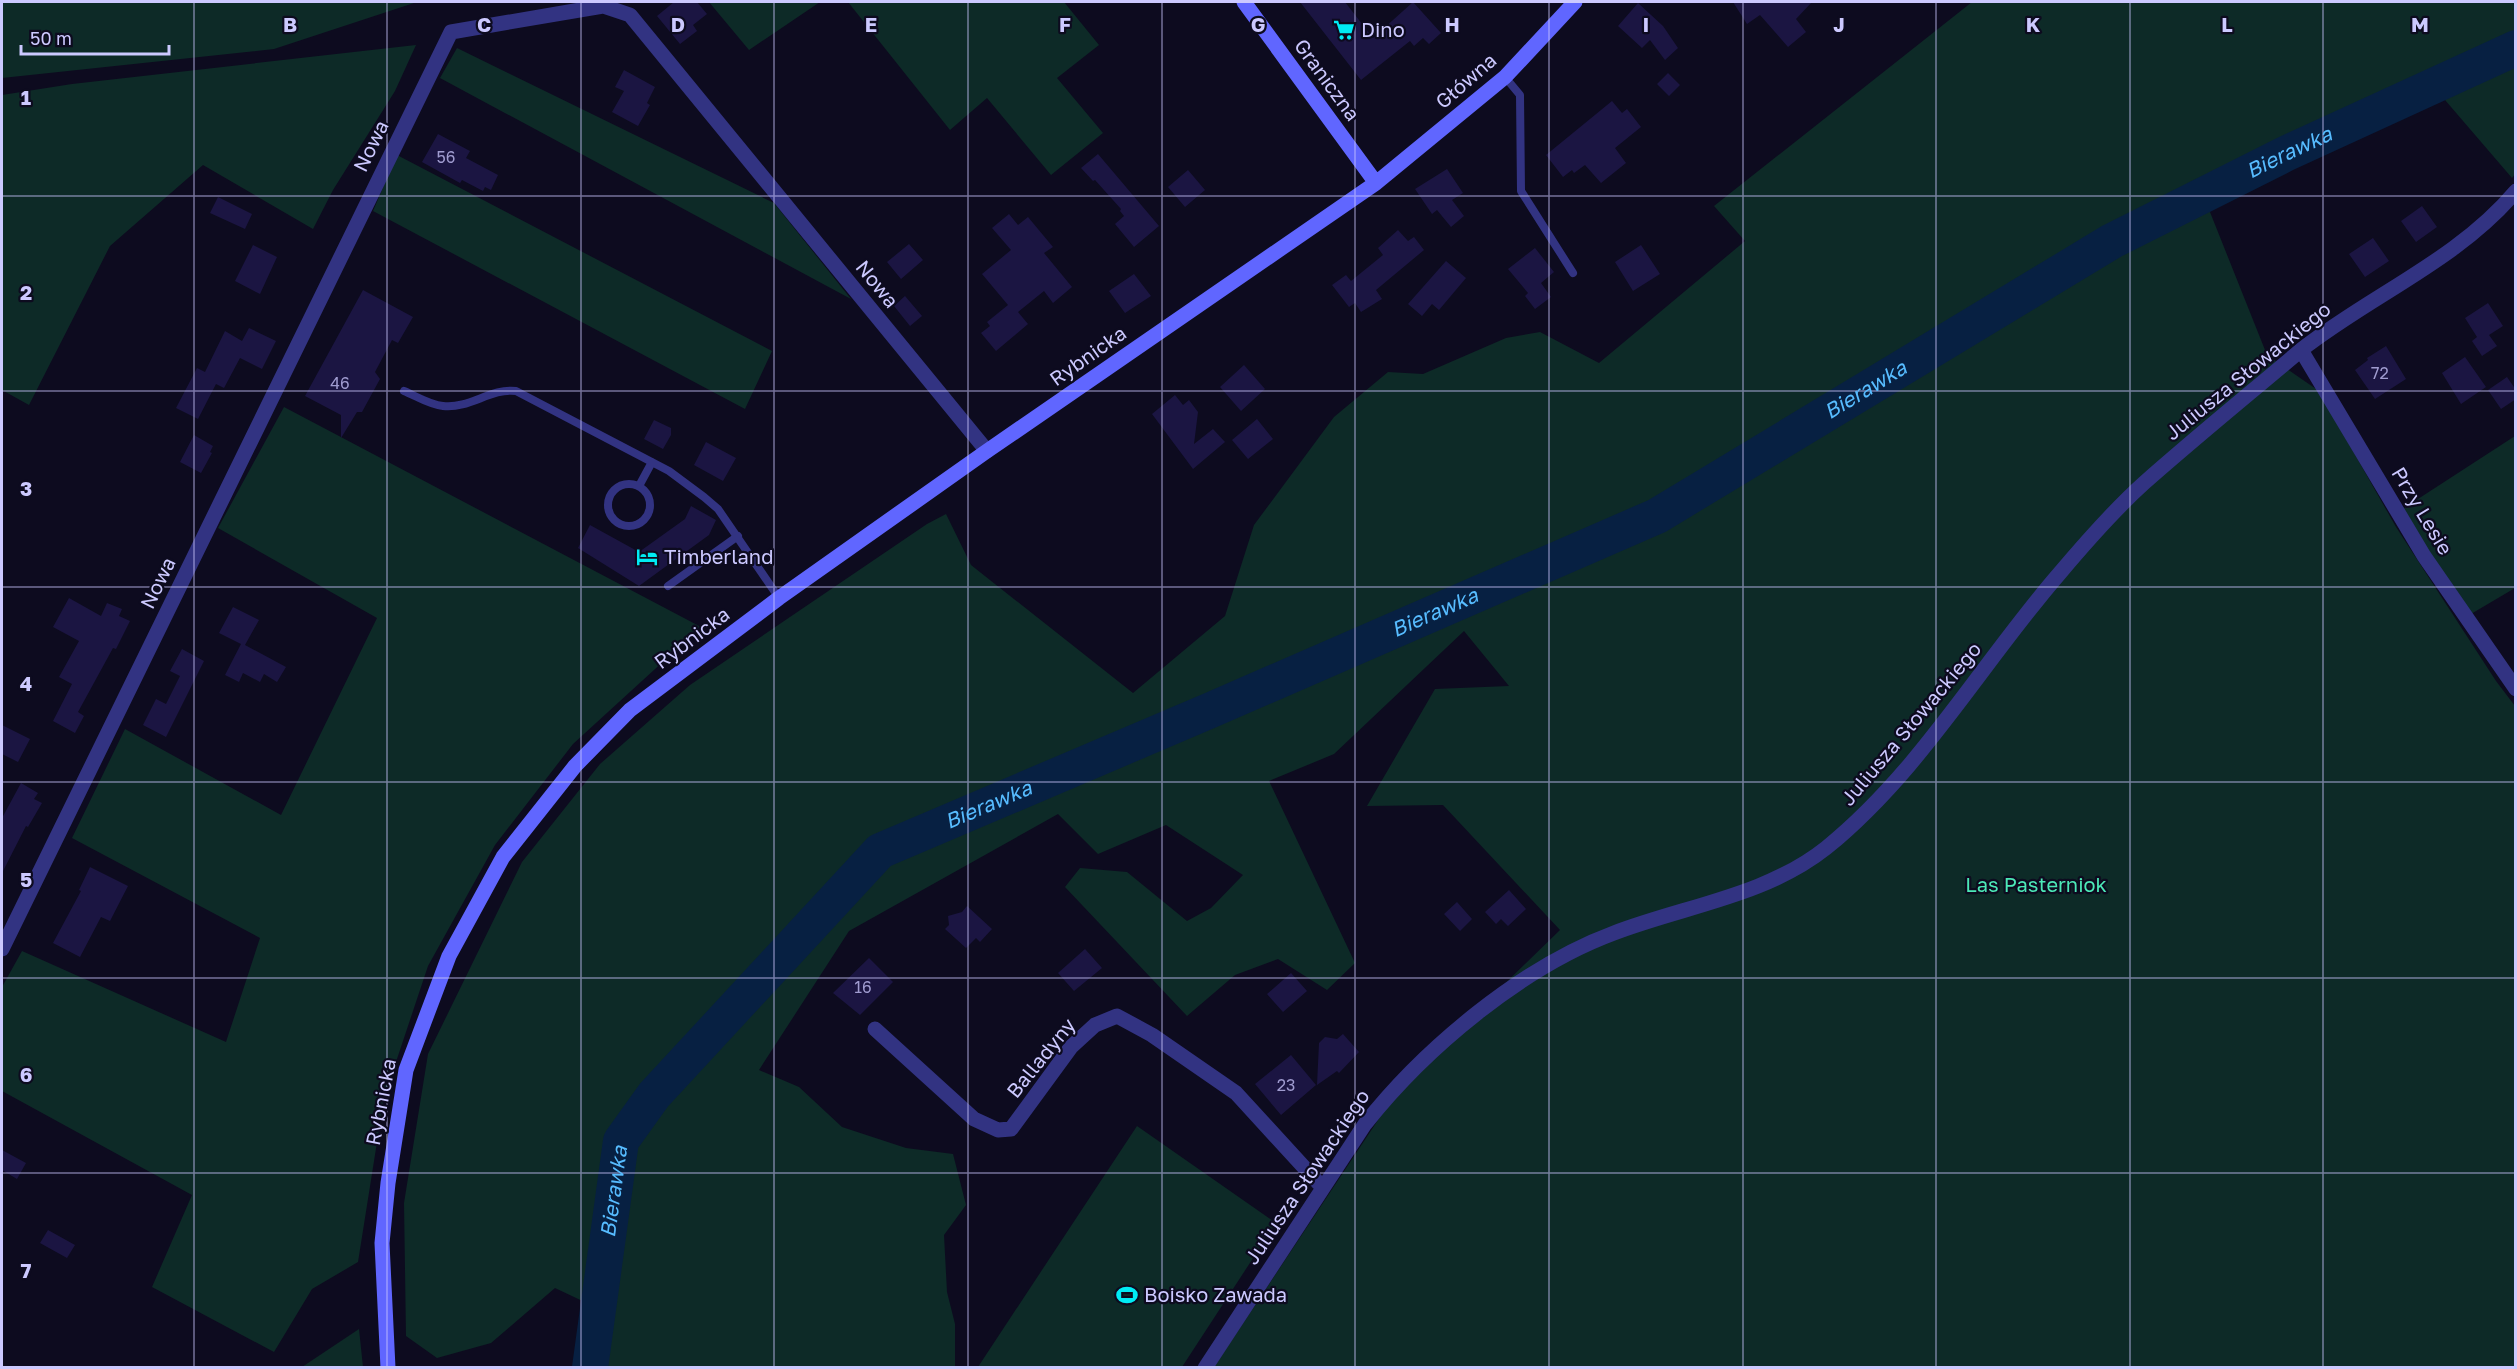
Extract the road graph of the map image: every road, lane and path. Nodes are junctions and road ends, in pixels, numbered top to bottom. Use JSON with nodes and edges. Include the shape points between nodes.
{"nodes":[{"id":1,"x":1245,"y":2,"type":"edge"},
{"id":2,"x":1575,"y":2,"type":"edge"},
{"id":3,"x":1505,"y":77,"type":"junction"},
{"id":4,"x":1376,"y":183,"type":"junction"},
{"id":5,"x":2516,"y":191,"type":"edge"},
{"id":6,"x":1573,"y":273,"type":"dead end"},
{"id":7,"x":2301,"y":350,"type":"junction"},
{"id":8,"x":404,"y":391,"type":"dead end"},
{"id":9,"x":987,"y":451,"type":"junction"},
{"id":10,"x":652,"y":462,"type":"junction"},
{"id":11,"x":639,"y":486,"type":"junction"},
{"id":12,"x":738,"y":537,"type":"junction"},
{"id":13,"x":668,"y":586,"type":"dead end"},
{"id":14,"x":779,"y":598,"type":"junction"},
{"id":15,"x":2516,"y":689,"type":"edge"},
{"id":16,"x":2,"y":949,"type":"edge"},
{"id":17,"x":875,"y":1029,"type":"dead end"},
{"id":18,"x":1323,"y":1188,"type":"junction"},
{"id":19,"x":388,"y":1368,"type":"edge"},
{"id":20,"x":1205,"y":1368,"type":"edge"}],
"edges":[{"from":1,"to":4,"type":"main road","name":"Graniczna"},
{"from":2,"to":3,"type":"main road","name":"Główna"},
{"from":3,"to":4,"type":"main road","name":"Główna"},
{"from":3,"to":6,"type":"lane","via":[[1520,95],[1521,191]]},
{"from":4,"to":9,"type":"main road","name":"Rybnicka"},
{"from":5,"to":7,"type":"street","name":"Juliusza Słowackiego","via":[[2459,245],[2328,328]]},
{"from":7,"to":15,"type":"street","name":"Przy Lesie","via":[[2424,556]]},
{"from":7,"to":18,"type":"street","name":"Juliusza Słowackiego","via":[[2144,483],[2108,519],[2057,576],[1892,785],[1853,825],[1823,850],[1768,884],[1616,932],[1577,947],[1544,966],[1453,1034],[1394,1087]]},
{"from":8,"to":10,"type":"lane","via":[[442,406],[460,405],[505,389],[516,391]]},
{"from":9,"to":14,"type":"main road","name":"Rybnicka"},
{"from":9,"to":16,"type":"street","name":"Nowa","via":[[630,15],[603,6],[451,32]]},
{"from":10,"to":11,"type":"lane"},
{"from":10,"to":12,"type":"lane","via":[[704,496]]},
{"from":11,"to":11,"type":"lane","via":[[650,501],[648,515],[632,526],[619,523],[609,512],[613,491],[625,484]]},
{"from":12,"to":13,"type":"lane"},
{"from":12,"to":14,"type":"lane"},
{"from":14,"to":19,"type":"main road","name":"Rybnicka","via":[[630,710],[575,766],[503,857],[449,956],[406,1070],[388,1184],[382,1243]]},
{"from":17,"to":18,"type":"street","name":"Balladyny","via":[[974,1119],[998,1130],[1011,1129],[1071,1047],[1095,1025],[1117,1016],[1152,1035],[1236,1093]]},
{"from":18,"to":20,"type":"street","name":"Juliusza Słowackiego"}]}
